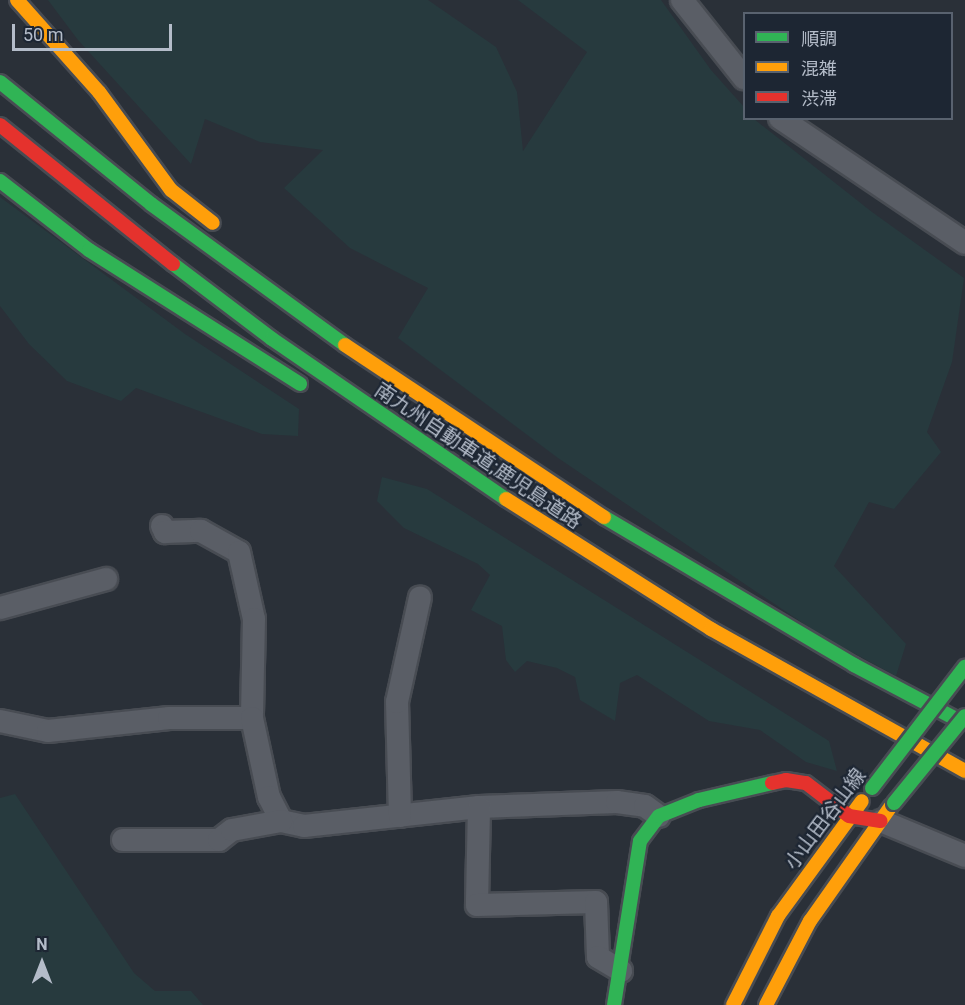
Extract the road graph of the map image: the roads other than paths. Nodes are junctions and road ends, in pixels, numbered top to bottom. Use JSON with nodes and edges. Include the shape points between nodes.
{"nodes":[{"id":1,"x":17,"y":0,"type":"edge"},
{"id":2,"x":682,"y":0,"type":"edge"},
{"id":3,"x":743,"y":77,"type":"edge"},
{"id":4,"x":0,"y":82,"type":"edge"},
{"id":5,"x":783,"y":120,"type":"edge"},
{"id":6,"x":0,"y":125,"type":"edge"},
{"id":7,"x":0,"y":182,"type":"edge"},
{"id":8,"x":227,"y":234,"type":"dead end"},
{"id":9,"x":965,"y":243,"type":"edge"},
{"id":10,"x":302,"y":294,"type":"dead end"},
{"id":11,"x":311,"y":391,"type":"dead end"},
{"id":12,"x":470,"y":429,"type":"junction"},
{"id":13,"x":494,"y":510,"type":"dead end"},
{"id":14,"x":162,"y":526,"type":"dead end"},
{"id":15,"x":106,"y":579,"type":"dead end"},
{"id":16,"x":420,"y":597,"type":"dead end"},
{"id":17,"x":0,"y":608,"type":"edge"},
{"id":18,"x":965,"y":667,"type":"edge"},
{"id":19,"x":830,"y":698,"type":"junction"},
{"id":20,"x":965,"y":716,"type":"edge"},
{"id":21,"x":252,"y":718,"type":"junction"},
{"id":22,"x":0,"y":721,"type":"edge"},
{"id":23,"x":965,"y":723,"type":"edge"},
{"id":24,"x":965,"y":771,"type":"edge"},
{"id":25,"x":479,"y":807,"type":"junction"},
{"id":26,"x":887,"y":812,"type":"junction"},
{"id":27,"x":400,"y":816,"type":"junction"},
{"id":28,"x":659,"y":816,"type":"junction"},
{"id":29,"x":849,"y":816,"type":"junction"},
{"id":30,"x":281,"y":821,"type":"junction"},
{"id":31,"x":123,"y":840,"type":"dead end"},
{"id":32,"x":965,"y":856,"type":"edge"},
{"id":33,"x":621,"y":971,"type":"junction"},
{"id":34,"x":614,"y":1005,"type":"edge"},
{"id":35,"x":733,"y":1005,"type":"edge"},
{"id":36,"x":766,"y":1005,"type":"edge"}],
"edges":[{"from":1,"to":8,"type":"main road","via":[[99,92],[171,190]]},
{"from":2,"to":3,"type":"street"},
{"from":4,"to":12,"type":"main road","name":"南九州自動車道;鹿児島道路","via":[[294,311]]},
{"from":5,"to":9,"type":"street"},
{"from":6,"to":19,"type":"main road","name":"南九州自動車道;鹿児島道路","via":[[124,227],[263,332],[448,462],[593,556]]},
{"from":7,"to":11,"type":"main road","via":[[89,250]]},
{"from":10,"to":12,"type":"main road"},
{"from":12,"to":23,"type":"main road","name":"南九州自動車道;鹿児島道路","via":[[613,523],[854,664]]},
{"from":13,"to":19,"type":"main road","via":[[643,600]]},
{"from":14,"to":21,"type":"street","via":[[165,532],[201,531],[239,552],[254,619]]},
{"from":15,"to":17,"type":"street"},
{"from":16,"to":27,"type":"street","via":[[397,702]]},
{"from":18,"to":29,"type":"main road","name":"小山田谷山線","bridge":true},
{"from":19,"to":24,"type":"main road","name":"南九州自動車道;鹿児島道路"},
{"from":20,"to":26,"type":"main road","bridge":true},
{"from":21,"to":22,"type":"street","via":[[169,718],[48,731]]},
{"from":21,"to":30,"type":"street","via":[[269,797]]},
{"from":25,"to":27,"type":"street"},
{"from":25,"to":28,"type":"street","via":[[618,802],[645,806]]},
{"from":25,"to":33,"type":"street","via":[[477,905],[596,902],[598,957]]},
{"from":26,"to":29,"type":"main road"},
{"from":26,"to":32,"type":"street"},
{"from":26,"to":36,"type":"main road","via":[[810,921]]},
{"from":27,"to":30,"type":"street","via":[[304,826]]},
{"from":28,"to":29,"type":"main road","via":[[699,800],[786,780],[806,783]]},
{"from":28,"to":33,"type":"main road","via":[[640,841]]},
{"from":29,"to":35,"type":"main road","name":"小山田谷山線","via":[[778,916]]},
{"from":30,"to":31,"type":"street","via":[[232,830],[219,840]]},
{"from":33,"to":34,"type":"main road"}]}
